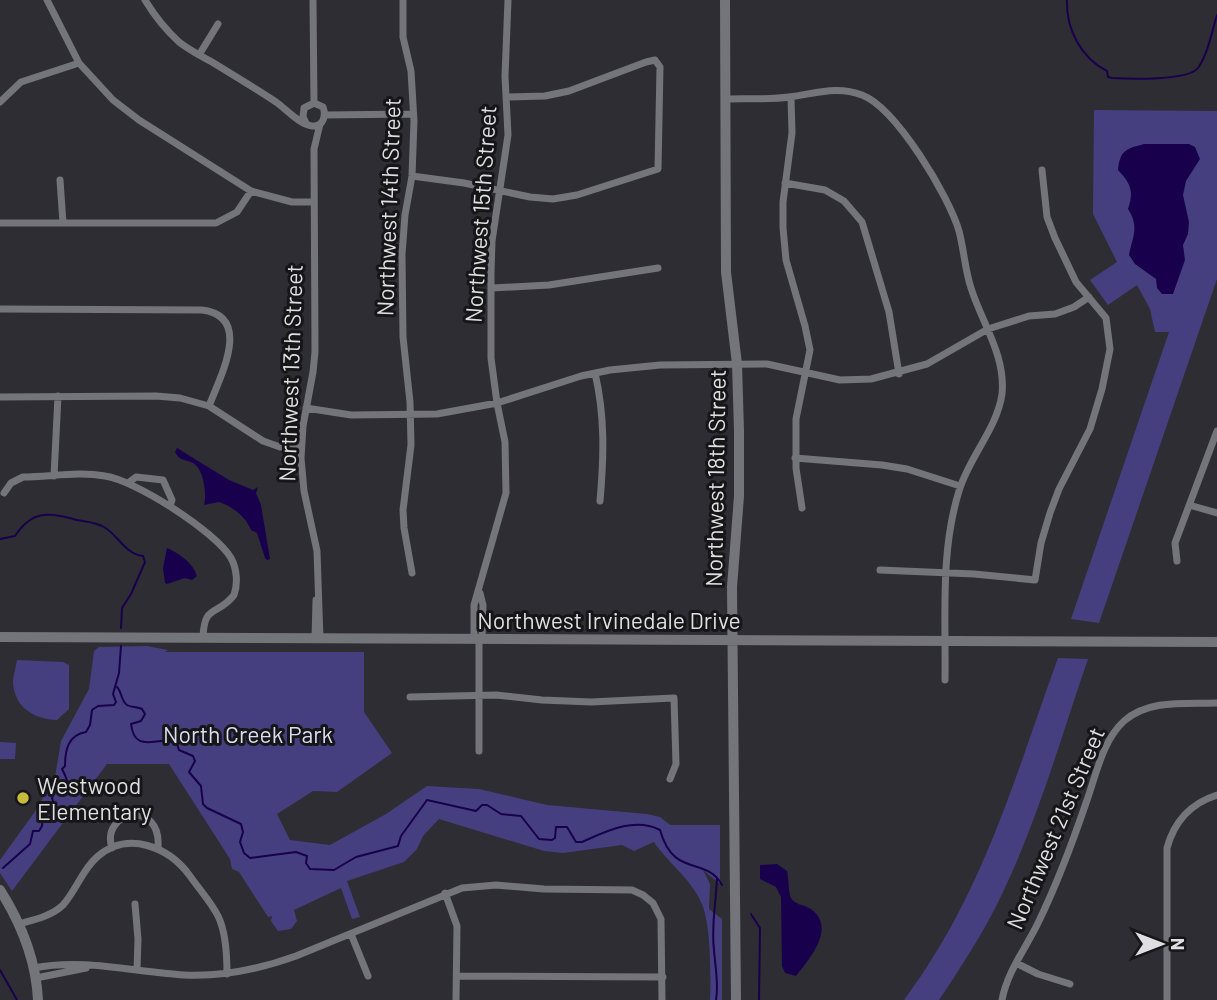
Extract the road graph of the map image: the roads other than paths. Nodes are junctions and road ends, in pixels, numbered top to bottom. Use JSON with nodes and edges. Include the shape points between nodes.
{"nodes":[{"id":1,"x":47,"y":0,"type":"edge"},
{"id":2,"x":145,"y":0,"type":"edge"},
{"id":3,"x":313,"y":0,"type":"edge"},
{"id":4,"x":403,"y":0,"type":"edge"},
{"id":5,"x":508,"y":0,"type":"edge"},
{"id":6,"x":725,"y":0,"type":"edge"},
{"id":7,"x":218,"y":24,"type":"dead end"},
{"id":8,"x":199,"y":55,"type":"junction"},
{"id":9,"x":79,"y":63,"type":"junction"},
{"id":10,"x":507,"y":97,"type":"junction"},
{"id":11,"x":791,"y":97,"type":"junction"},
{"id":12,"x":725,"y":99,"type":"junction"},
{"id":13,"x":0,"y":102,"type":"edge"},
{"id":14,"x":314,"y":103,"type":"junction"},
{"id":15,"x":281,"y":106,"type":"junction"},
{"id":16,"x":304,"y":108,"type":"junction"},
{"id":17,"x":413,"y":114,"type":"junction"},
{"id":18,"x":325,"y":115,"type":"junction"},
{"id":19,"x":306,"y":123,"type":"junction"},
{"id":20,"x":320,"y":124,"type":"junction"},
{"id":21,"x":314,"y":149,"type":"junction"},
{"id":22,"x":1042,"y":170,"type":"dead end"},
{"id":23,"x":412,"y":176,"type":"junction"},
{"id":24,"x":60,"y":180,"type":"dead end"},
{"id":25,"x":785,"y":183,"type":"junction"},
{"id":26,"x":251,"y":191,"type":"junction"},
{"id":27,"x":500,"y":191,"type":"junction"},
{"id":28,"x":313,"y":202,"type":"junction"},
{"id":29,"x":0,"y":223,"type":"edge"},
{"id":30,"x":63,"y":223,"type":"junction"},
{"id":31,"x":659,"y":268,"type":"dead end"},
{"id":32,"x":492,"y":288,"type":"junction"},
{"id":33,"x":1089,"y":297,"type":"junction"},
{"id":34,"x":0,"y":309,"type":"edge"},
{"id":35,"x":988,"y":329,"type":"junction"},
{"id":36,"x":737,"y":364,"type":"junction"},
{"id":37,"x":595,"y":373,"type":"junction"},
{"id":38,"x":805,"y":373,"type":"junction"},
{"id":39,"x":899,"y":373,"type":"junction"},
{"id":40,"x":58,"y":396,"type":"junction"},
{"id":41,"x":0,"y":397,"type":"edge"},
{"id":42,"x":497,"y":403,"type":"junction"},
{"id":43,"x":209,"y":406,"type":"junction"},
{"id":44,"x":306,"y":408,"type":"junction"},
{"id":45,"x":410,"y":415,"type":"junction"},
{"id":46,"x":1217,"y":431,"type":"edge"},
{"id":47,"x":302,"y":448,"type":"junction"},
{"id":48,"x":795,"y":458,"type":"junction"},
{"id":49,"x":54,"y":476,"type":"junction"},
{"id":50,"x":128,"y":483,"type":"junction"},
{"id":51,"x":960,"y":486,"type":"junction"},
{"id":52,"x":4,"y":493,"type":"dead end"},
{"id":53,"x":600,"y":500,"type":"dead end"},
{"id":54,"x":1189,"y":505,"type":"junction"},
{"id":55,"x":170,"y":506,"type":"junction"},
{"id":56,"x":802,"y":508,"type":"dead end"},
{"id":57,"x":1217,"y":513,"type":"edge"},
{"id":58,"x":1177,"y":561,"type":"dead end"},
{"id":59,"x":880,"y":570,"type":"dead end"},
{"id":60,"x":412,"y":573,"type":"dead end"},
{"id":61,"x":946,"y":573,"type":"junction"},
{"id":62,"x":0,"y":637,"type":"edge"},
{"id":63,"x":204,"y":638,"type":"junction"},
{"id":64,"x":318,"y":639,"type":"junction"},
{"id":65,"x":478,"y":639,"type":"junction"},
{"id":66,"x":733,"y":640,"type":"junction"},
{"id":67,"x":946,"y":641,"type":"junction"},
{"id":68,"x":1217,"y":642,"type":"edge"},
{"id":69,"x":946,"y":680,"type":"dead end"},
{"id":70,"x":479,"y":695,"type":"junction"},
{"id":71,"x":410,"y":697,"type":"dead end"},
{"id":72,"x":1217,"y":704,"type":"edge"},
{"id":73,"x":479,"y":751,"type":"dead end"},
{"id":74,"x":670,"y":779,"type":"dead end"},
{"id":75,"x":1217,"y":795,"type":"edge"},
{"id":76,"x":112,"y":848,"type":"junction"},
{"id":77,"x":158,"y":848,"type":"junction"},
{"id":78,"x":0,"y":890,"type":"edge"},
{"id":79,"x":446,"y":893,"type":"junction"},
{"id":80,"x":135,"y":904,"type":"dead end"},
{"id":81,"x":19,"y":924,"type":"junction"},
{"id":82,"x":351,"y":933,"type":"junction"},
{"id":83,"x":1016,"y":963,"type":"junction"},
{"id":84,"x":137,"y":970,"type":"junction"},
{"id":85,"x":35,"y":973,"type":"junction"},
{"id":86,"x":227,"y":974,"type":"junction"},
{"id":87,"x":368,"y":976,"type":"dead end"},
{"id":88,"x":457,"y":976,"type":"junction"},
{"id":89,"x":663,"y":976,"type":"junction"},
{"id":90,"x":1070,"y":984,"type":"dead end"},
{"id":91,"x":38,"y":1000,"type":"edge"},
{"id":92,"x":456,"y":1000,"type":"edge"},
{"id":93,"x":663,"y":1000,"type":"edge"},
{"id":94,"x":736,"y":1000,"type":"edge"},
{"id":95,"x":1002,"y":1000,"type":"edge"},
{"id":96,"x":1167,"y":1000,"type":"edge"}],
"edges":[{"from":1,"to":9,"type":"street"},
{"from":2,"to":8,"type":"street","via":[[180,42]]},
{"from":3,"to":14,"type":"street"},
{"from":4,"to":17,"type":"street","name":"Northwest 14th Street"},
{"from":5,"to":10,"type":"street","name":"Northwest 15th Street"},
{"from":6,"to":12,"type":"main road","name":"Northwest 18th Street"},
{"from":7,"to":8,"type":"street"},
{"from":8,"to":15,"type":"street"},
{"from":9,"to":13,"type":"street","via":[[21,82]]},
{"from":9,"to":26,"type":"street","via":[[139,120]]},
{"from":10,"to":27,"type":"street","name":"Northwest 15th Street","via":[[508,135]]},
{"from":10,"to":27,"type":"street","via":[[569,91],[655,60],[660,67],[657,169],[553,199]]},
{"from":11,"to":12,"type":"street"},
{"from":11,"to":25,"type":"street","via":[[792,133]]},
{"from":11,"to":35,"type":"street","via":[[842,90],[864,96],[882,109],[947,200]]},
{"from":12,"to":36,"type":"main road","name":"Northwest 18th Street","via":[[726,272]]},
{"from":14,"to":16,"type":"street"},
{"from":14,"to":18,"type":"street","via":[[323,107]]},
{"from":15,"to":16,"type":"street"},
{"from":15,"to":19,"type":"street"},
{"from":16,"to":19,"type":"street"},
{"from":17,"to":18,"type":"street"},
{"from":17,"to":23,"type":"street","name":"Northwest 14th Street"},
{"from":18,"to":20,"type":"street"},
{"from":19,"to":20,"type":"street"},
{"from":19,"to":21,"type":"street","name":"Northwest 13th Street"},
{"from":20,"to":21,"type":"street","name":"Northwest 13th Street"},
{"from":21,"to":28,"type":"street","name":"Northwest 13th Street"},
{"from":22,"to":33,"type":"street","via":[[1047,216],[1055,238]]},
{"from":23,"to":27,"type":"street"},
{"from":23,"to":45,"type":"street","name":"Northwest 14th Street","via":[[402,254]]},
{"from":24,"to":30,"type":"street"},
{"from":25,"to":38,"type":"street","via":[[786,260],[809,342]]},
{"from":25,"to":39,"type":"street","via":[[825,190],[844,201],[862,222],[889,312]]},
{"from":26,"to":28,"type":"street","via":[[292,202]]},
{"from":26,"to":30,"type":"street","via":[[237,212],[216,223]]},
{"from":27,"to":32,"type":"street","name":"Northwest 15th Street","via":[[492,241]]},
{"from":28,"to":44,"type":"street","name":"Northwest 13th Street","via":[[314,352]]},
{"from":29,"to":30,"type":"street"},
{"from":31,"to":32,"type":"street","via":[[549,285]]},
{"from":32,"to":42,"type":"street","name":"Northwest 15th Street","via":[[491,358]]},
{"from":33,"to":35,"type":"street","via":[[1055,314],[1029,316]]},
{"from":33,"to":61,"type":"street","via":[[1106,318],[1110,349],[1090,429],[1050,513],[1035,580]]},
{"from":34,"to":43,"type":"street","via":[[215,313],[228,327],[230,346]]},
{"from":35,"to":39,"type":"street","via":[[927,364]]},
{"from":35,"to":51,"type":"street","via":[[999,356],[1001,397]]},
{"from":36,"to":37,"type":"street","via":[[660,365]]},
{"from":36,"to":38,"type":"street","via":[[767,364]]},
{"from":36,"to":66,"type":"main road","name":"Northwest 18th Street","via":[[739,496],[733,547]]},
{"from":37,"to":42,"type":"street"},
{"from":37,"to":53,"type":"street","via":[[603,411]]},
{"from":38,"to":39,"type":"street","via":[[856,381]]},
{"from":38,"to":48,"type":"street","via":[[798,400]]},
{"from":40,"to":41,"type":"street"},
{"from":40,"to":43,"type":"street","via":[[165,396]]},
{"from":40,"to":49,"type":"street"},
{"from":42,"to":45,"type":"street"},
{"from":42,"to":65,"type":"street","name":"Northwest 15th Street","via":[[505,442],[506,493],[474,605]]},
{"from":43,"to":47,"type":"street","via":[[263,441]]},
{"from":44,"to":45,"type":"street","via":[[351,415]]},
{"from":44,"to":47,"type":"street","name":"Northwest 13th Street"},
{"from":45,"to":60,"type":"street","name":"Northwest 14th Street","via":[[410,465],[403,510]]},
{"from":46,"to":54,"type":"street"},
{"from":47,"to":64,"type":"street","name":"Northwest 13th Street","via":[[304,491],[317,551],[314,610]]},
{"from":48,"to":51,"type":"street","via":[[907,469]]},
{"from":48,"to":56,"type":"street"},
{"from":49,"to":50,"type":"street","via":[[104,475]]},
{"from":49,"to":52,"type":"street","via":[[16,479]]},
{"from":50,"to":55,"type":"street"},
{"from":50,"to":55,"type":"street","via":[[136,477],[163,480]]},
{"from":51,"to":61,"type":"street","via":[[952,513]]},
{"from":54,"to":57,"type":"street"},
{"from":54,"to":58,"type":"street","via":[[1175,543]]},
{"from":55,"to":63,"type":"street","via":[[225,549],[235,571],[234,595],[207,615]]},
{"from":59,"to":61,"type":"street"},
{"from":61,"to":67,"type":"street"},
{"from":62,"to":63,"type":"main road","name":"Northwest Irvinedale Drive"},
{"from":63,"to":64,"type":"main road","name":"Northwest Irvinedale Drive"},
{"from":64,"to":65,"type":"main road","name":"Northwest Irvinedale Drive"},
{"from":65,"to":66,"type":"main road","name":"Northwest Irvinedale Drive"},
{"from":65,"to":70,"type":"street","name":"Northwest 15th Street"},
{"from":66,"to":67,"type":"main road","name":"Northwest Irvinedale Drive"},
{"from":66,"to":94,"type":"main road","name":"Northwest 18th Street"},
{"from":67,"to":68,"type":"main road","name":"Northwest Irvinedale Drive"},
{"from":67,"to":69,"type":"street"},
{"from":70,"to":71,"type":"street"},
{"from":70,"to":73,"type":"street","name":"Northwest 15th Street"},
{"from":70,"to":74,"type":"street","via":[[567,702],[674,698],[676,764]]},
{"from":72,"to":83,"type":"street","name":"Northwest 21st Street","via":[[1152,707],[1136,713],[1114,732],[1066,861]]},
{"from":75,"to":96,"type":"street","via":[[1186,812],[1167,848]]},
{"from":76,"to":77,"type":"street","via":[[131,844]]},
{"from":76,"to":77,"type":"street","via":[[110,837],[116,827],[122,818],[134,814],[152,825]]},
{"from":76,"to":81,"type":"street","via":[[90,864],[62,906]]},
{"from":77,"to":86,"type":"street","via":[[182,866],[218,916]]},
{"from":78,"to":81,"type":"main road"},
{"from":79,"to":82,"type":"street"},
{"from":79,"to":88,"type":"street","via":[[457,926]]},
{"from":79,"to":89,"type":"street","via":[[480,885],[632,890],[653,903],[662,924]]},
{"from":80,"to":84,"type":"street"},
{"from":81,"to":85,"type":"main road"},
{"from":82,"to":86,"type":"street","via":[[269,965]]},
{"from":82,"to":87,"type":"street"},
{"from":83,"to":90,"type":"street"},
{"from":83,"to":95,"type":"street","name":"Northwest 21st Street"},
{"from":84,"to":85,"type":"street","via":[[90,967]]},
{"from":84,"to":86,"type":"street"},
{"from":85,"to":91,"type":"main road"},
{"from":88,"to":89,"type":"street"},
{"from":88,"to":92,"type":"street"},
{"from":89,"to":93,"type":"street"}]}
